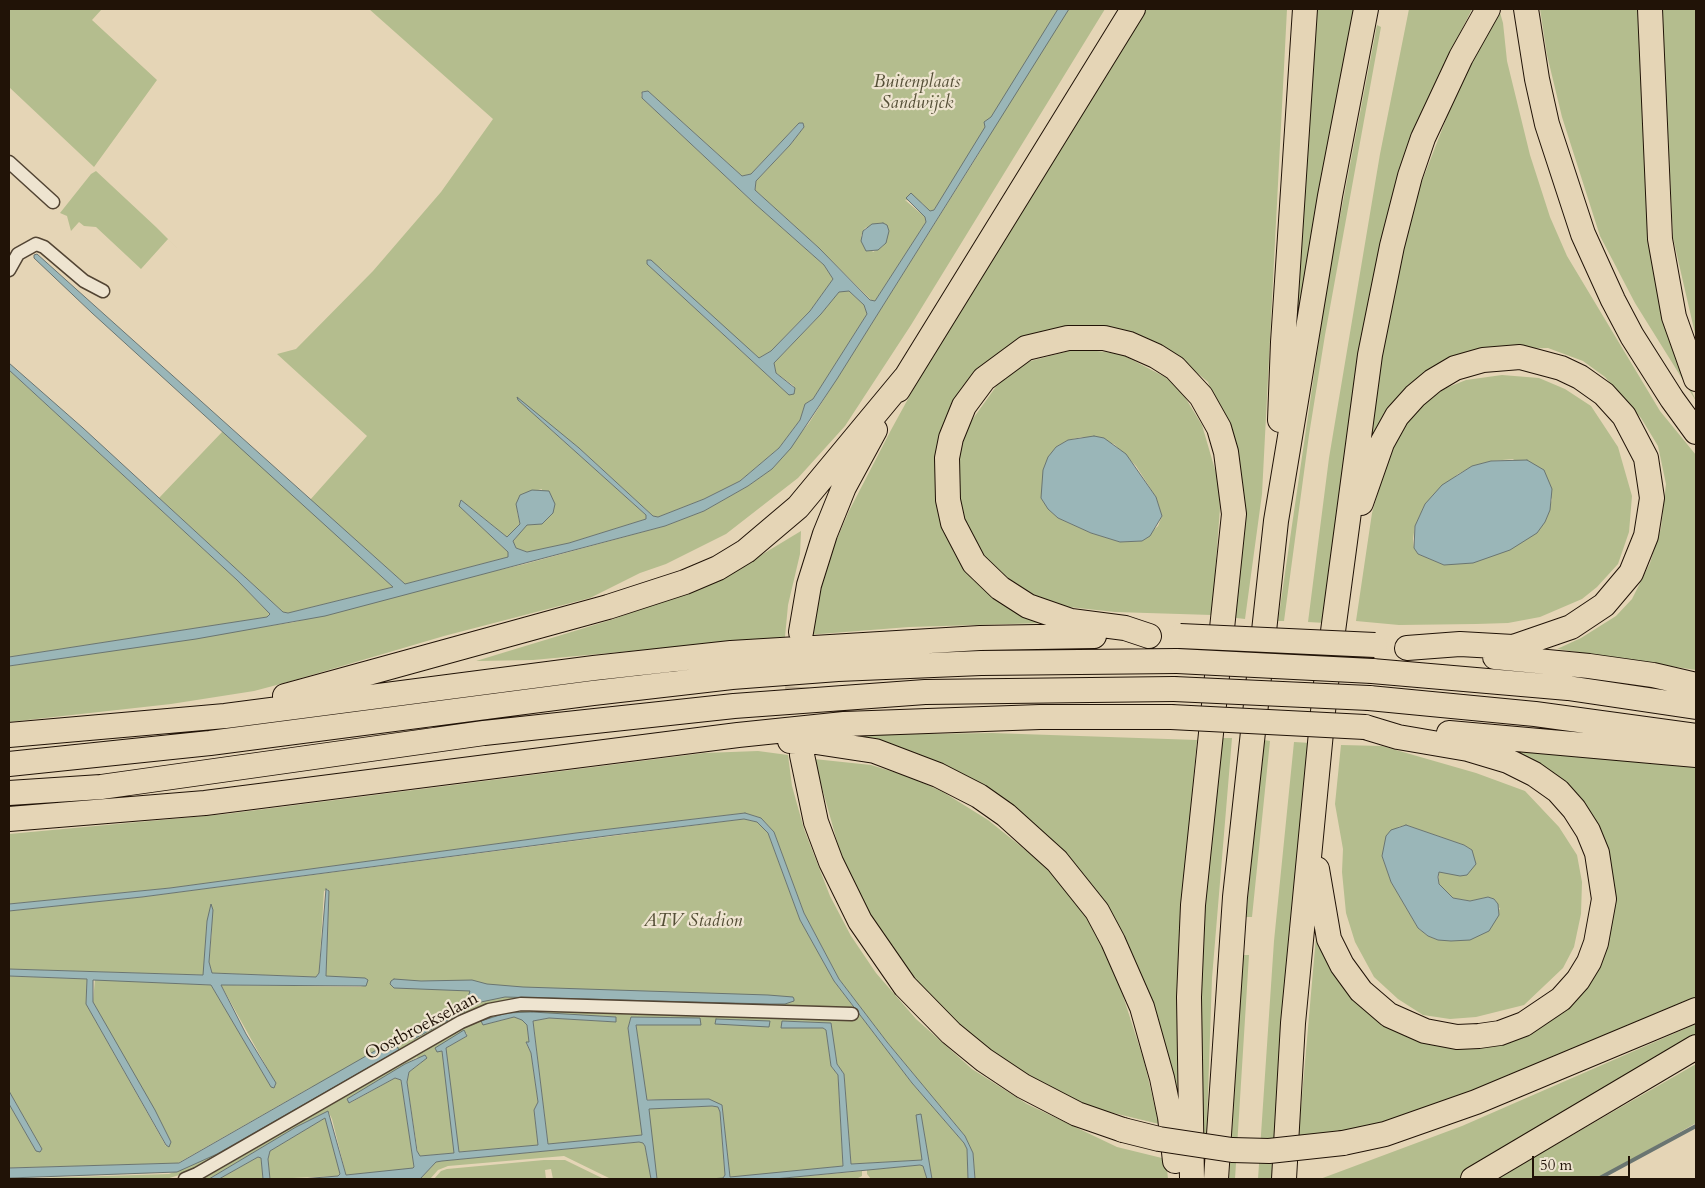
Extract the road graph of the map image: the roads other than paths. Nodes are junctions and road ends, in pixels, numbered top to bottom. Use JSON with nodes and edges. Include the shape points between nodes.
{"nodes":[{"id":1,"x":1133,"y":9,"type":"edge"},
{"id":2,"x":1305,"y":9,"type":"edge"},
{"id":3,"x":1366,"y":9,"type":"edge"},
{"id":4,"x":1488,"y":9,"type":"edge"},
{"id":5,"x":1650,"y":9,"type":"edge"},
{"id":6,"x":1527,"y":14,"type":"edge"},
{"id":7,"x":9,"y":162,"type":"edge"},
{"id":8,"x":52,"y":202,"type":"dead end"},
{"id":9,"x":9,"y":270,"type":"edge"},
{"id":10,"x":103,"y":290,"type":"dead end"},
{"id":11,"x":905,"y":378,"type":"junction"},
{"id":12,"x":1696,"y":378,"type":"edge"},
{"id":13,"x":1696,"y":432,"type":"edge"},
{"id":14,"x":1276,"y":521,"type":"junction"},
{"id":15,"x":1342,"y":562,"type":"junction"},
{"id":16,"x":801,"y":632,"type":"tunnel mouth"},
{"id":17,"x":1149,"y":636,"type":"junction"},
{"id":18,"x":1406,"y":648,"type":"junction"},
{"id":19,"x":1696,"y":685,"type":"edge"},
{"id":20,"x":1696,"y":707,"type":"edge"},
{"id":21,"x":225,"y":716,"type":"junction"},
{"id":22,"x":1366,"y":727,"type":"junction"},
{"id":23,"x":9,"y":735,"type":"edge"},
{"id":24,"x":1696,"y":736,"type":"edge"},
{"id":25,"x":714,"y":738,"type":"junction"},
{"id":26,"x":802,"y":755,"type":"tunnel mouth"},
{"id":27,"x":1696,"y":755,"type":"edge"},
{"id":28,"x":9,"y":764,"type":"edge"},
{"id":29,"x":9,"y":793,"type":"edge"},
{"id":30,"x":9,"y":819,"type":"edge"},
{"id":31,"x":1311,"y":830,"type":"junction"},
{"id":32,"x":1696,"y":1010,"type":"edge"},
{"id":33,"x":852,"y":1014,"type":"dead end"},
{"id":34,"x":1696,"y":1047,"type":"edge"},
{"id":35,"x":185,"y":1179,"type":"edge"},
{"id":36,"x":1178,"y":1179,"type":"edge"},
{"id":37,"x":1192,"y":1179,"type":"edge"},
{"id":38,"x":1216,"y":1179,"type":"edge"},
{"id":39,"x":1284,"y":1179,"type":"edge"},
{"id":40,"x":1473,"y":1179,"type":"edge"}],
"edges":[{"from":1,"to":11,"type":"highway"},
{"from":2,"to":14,"type":"highway","via":[[1283,342]]},
{"from":3,"to":14,"type":"highway","via":[[1330,196]]},
{"from":4,"to":15,"type":"highway","via":[[1436,106],[1410,176],[1370,355]]},
{"from":5,"to":12,"type":"highway","via":[[1660,239],[1674,317]]},
{"from":6,"to":13,"type":"highway","via":[[1546,124],[1583,234],[1632,336]]},
{"from":7,"to":8,"type":"street"},
{"from":9,"to":10,"type":"street","via":[[18,254],[36,244],[44,247],[84,281]]},
{"from":11,"to":16,"type":"highway","via":[[860,456],[825,534],[809,585]]},
{"from":11,"to":21,"type":"highway","via":[[798,507],[746,551],[718,568],[616,605],[300,692]]},
{"from":14,"to":38,"type":"highway","via":[[1235,897]]},
{"from":15,"to":18,"type":"highway","via":[[1368,477],[1397,416],[1433,381],[1455,368],[1484,360],[1520,357],[1541,362],[1580,377],[1604,394],[1624,416],[1646,458],[1652,498],[1640,554],[1618,590],[1597,610],[1571,627],[1535,640],[1513,646],[1460,644]]},
{"from":15,"to":31,"type":"highway"},
{"from":17,"to":18,"type":"highway","bridge":true},
{"from":17,"to":21,"type":"highway","via":[[980,638],[730,653]]},
{"from":17,"to":37,"type":"highway","via":[[1125,628],[1071,621],[1028,606],[1000,588],[974,563],[953,523],[948,500],[947,458],[964,406],[984,379],[1026,348],[1068,338],[1104,338],[1129,344],[1156,356],[1175,368],[1201,396],[1219,428],[1226,452],[1234,514],[1193,905],[1189,997]]},
{"from":18,"to":19,"type":"highway","via":[[1589,666]]},
{"from":20,"to":28,"type":"highway","bridge":true,"via":[[1568,688],[1372,671],[1177,661],[981,663],[732,677],[210,743]]},
{"from":21,"to":23,"type":"highway"},
{"from":22,"to":25,"type":"highway","bridge":true,"via":[[1171,718],[1040,717],[844,724]]},
{"from":22,"to":27,"type":"highway"},
{"from":22,"to":31,"type":"highway","via":[[1398,737],[1468,749],[1508,762],[1534,774],[1558,791],[1588,830],[1602,876],[1601,923],[1589,962],[1561,999],[1532,1020],[1500,1033],[1441,1035],[1388,1015],[1361,991],[1342,965],[1329,939]]},
{"from":24,"to":29,"type":"highway","bridge":true,"via":[[1535,714],[1369,698],[1174,689],[925,692],[734,706],[484,733],[101,787]]},
{"from":25,"to":30,"type":"highway","via":[[205,804]]},
{"from":25,"to":36,"type":"highway","via":[[816,742],[903,760],[979,796],[1039,842],[1079,885],[1097,911],[1142,1007],[1168,1107]]},
{"from":26,"to":32,"type":"highway","bridge":true,"via":[[816,822],[831,862],[860,921],[905,986],[950,1033],[1022,1086],[1077,1114],[1124,1130],[1177,1143],[1232,1150],[1278,1150],[1343,1143],[1385,1134],[1458,1109]]},
{"from":31,"to":39,"type":"highway","via":[[1293,1023]]},
{"from":33,"to":35,"type":"street","name":"Oostbroekselaan","via":[[521,1004],[489,1010],[461,1022]]},
{"from":34,"to":40,"type":"highway"}]}
